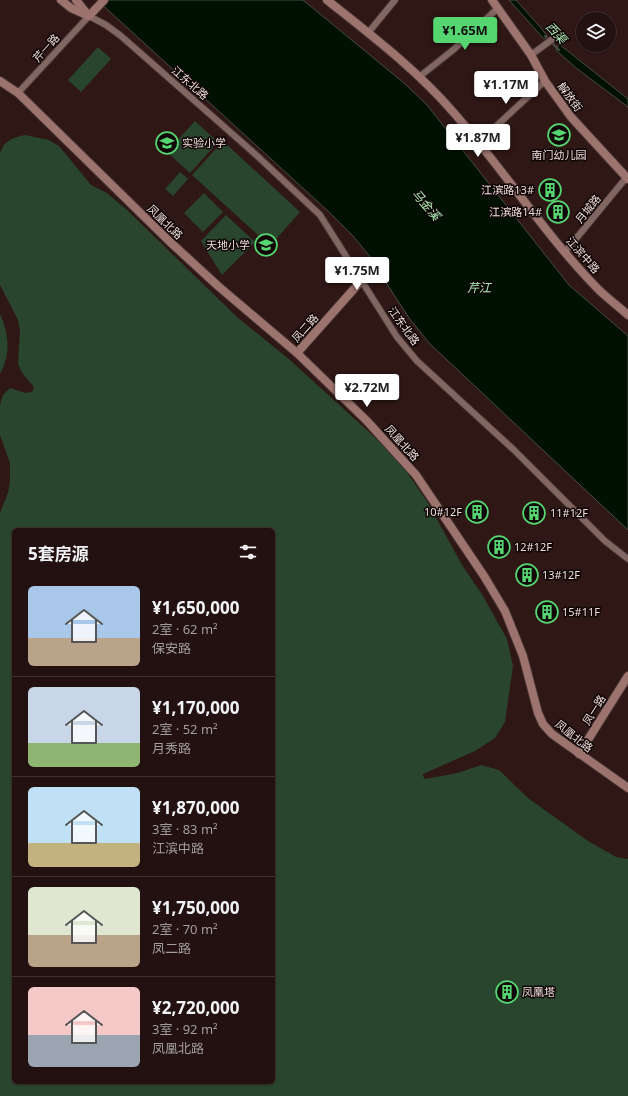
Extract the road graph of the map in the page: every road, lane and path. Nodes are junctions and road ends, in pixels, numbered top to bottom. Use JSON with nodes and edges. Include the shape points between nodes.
{"nodes":[{"id":1,"x":61,"y":0,"type":"edge"},
{"id":2,"x":76,"y":0,"type":"edge"},
{"id":3,"x":104,"y":0,"type":"edge"},
{"id":4,"x":327,"y":0,"type":"edge"},
{"id":5,"x":395,"y":0,"type":"edge"},
{"id":6,"x":492,"y":0,"type":"edge"},
{"id":7,"x":498,"y":8,"type":"junction"},
{"id":8,"x":89,"y":16,"type":"junction"},
{"id":9,"x":368,"y":33,"type":"junction"},
{"id":10,"x":554,"y":38,"type":"dead end"},
{"id":11,"x":531,"y":55,"type":"junction"},
{"id":12,"x":419,"y":77,"type":"junction"},
{"id":13,"x":0,"y":81,"type":"edge"},
{"id":14,"x":545,"y":81,"type":"junction"},
{"id":15,"x":18,"y":93,"type":"junction"},
{"id":16,"x":479,"y":142,"type":"junction"},
{"id":17,"x":627,"y":178,"type":"edge"},
{"id":18,"x":565,"y":252,"type":"junction"},
{"id":19,"x":361,"y":281,"type":"junction"},
{"id":20,"x":628,"y":315,"type":"edge"},
{"id":21,"x":297,"y":353,"type":"junction"},
{"id":22,"x":628,"y":559,"type":"edge"},
{"id":23,"x":628,"y":676,"type":"edge"},
{"id":24,"x":579,"y":754,"type":"junction"},
{"id":25,"x":628,"y":788,"type":"edge"}],
"edges":[{"from":1,"to":8,"type":"street"},
{"from":2,"to":8,"type":"street"},
{"from":3,"to":8,"type":"street"},
{"from":4,"to":9,"type":"street","name":"江滨中路"},
{"from":5,"to":9,"type":"street"},
{"from":6,"to":7,"type":"street","name":"解放街"},
{"from":7,"to":11,"type":"street","name":"解放街"},
{"from":7,"to":12,"type":"street","via":[[453,50]]},
{"from":8,"to":15,"type":"street","name":"芹一路"},
{"from":8,"to":19,"type":"street","name":"江东北路","via":[[121,36],[254,152],[320,215]]},
{"from":9,"to":12,"type":"street","name":"江滨中路"},
{"from":10,"to":11,"type":"street"},
{"from":11,"to":14,"type":"street","name":"解放街"},
{"from":12,"to":16,"type":"street","name":"江滨中路"},
{"from":13,"to":15,"type":"street","name":"凤凰北路"},
{"from":14,"to":16,"type":"street"},
{"from":14,"to":17,"type":"street","name":"解放街","via":[[571,117]]},
{"from":15,"to":21,"type":"street","name":"凤凰北路","via":[[168,240]]},
{"from":16,"to":18,"type":"street","name":"江滨中路"},
{"from":17,"to":18,"type":"street","name":"月城路"},
{"from":18,"to":20,"type":"street","name":"江滨中路","via":[[600,290]]},
{"from":19,"to":21,"type":"street","name":"凤二路"},
{"from":19,"to":22,"type":"street","name":"江东北路","via":[[397,337],[417,361],[514,450],[605,541]]},
{"from":21,"to":24,"type":"street","name":"凤凰北路","via":[[392,447],[435,500],[505,611],[523,656],[530,687],[543,724]]},
{"from":23,"to":24,"type":"street","name":"凤一路"},
{"from":24,"to":25,"type":"street","name":"凤凰北路"}]}
